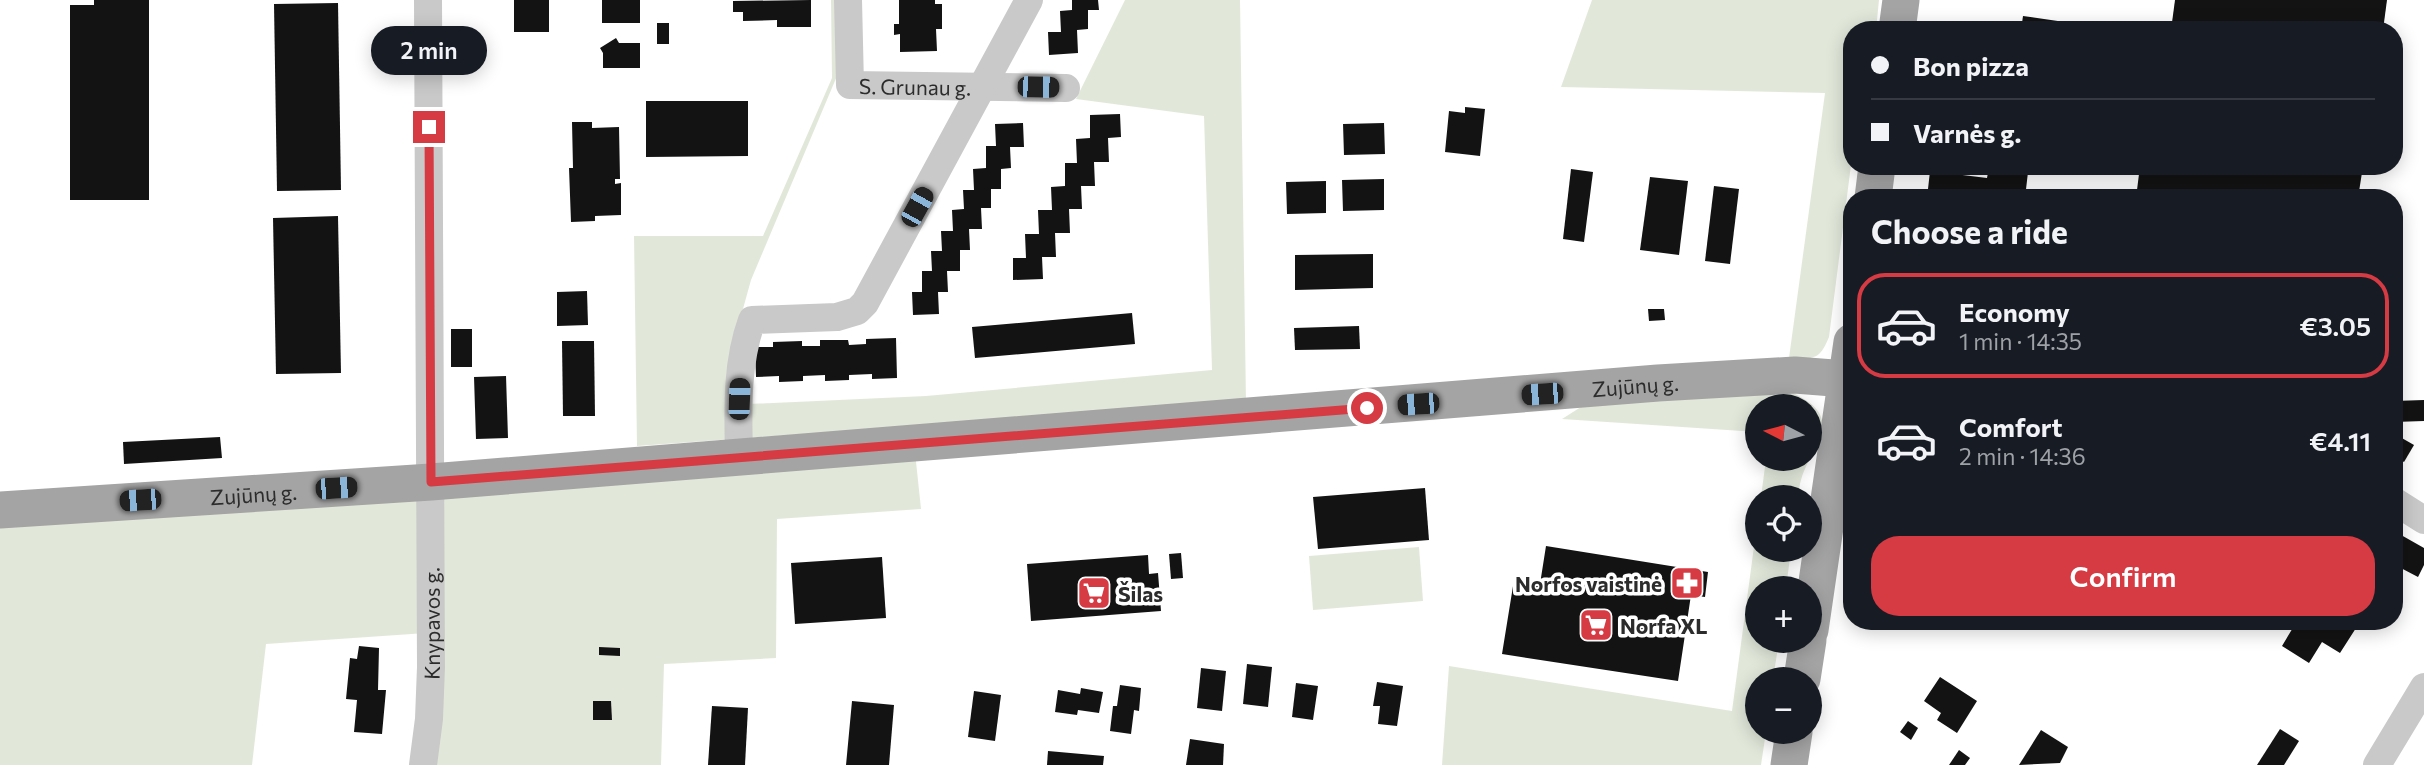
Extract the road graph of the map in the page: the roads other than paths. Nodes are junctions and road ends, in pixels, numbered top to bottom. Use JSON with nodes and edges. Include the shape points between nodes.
{"nodes":[{"id":1,"x":428,"y":0,"type":"edge"},
{"id":2,"x":848,"y":0,"type":"edge"},
{"id":3,"x":1029,"y":0,"type":"edge"},
{"id":4,"x":1901,"y":0,"type":"edge"},
{"id":5,"x":1898,"y":21,"type":"edge"},
{"id":6,"x":983,"y":87,"type":"junction"},
{"id":7,"x":1066,"y":88,"type":"dead end"},
{"id":8,"x":1843,"y":379,"type":"edge"},
{"id":9,"x":1843,"y":400,"type":"edge"},
{"id":10,"x":739,"y":457,"type":"junction"},
{"id":11,"x":431,"y":482,"type":"junction"},
{"id":12,"x":2403,"y":507,"type":"edge"},
{"id":13,"x":0,"y":510,"type":"edge"},
{"id":14,"x":2424,"y":520,"type":"edge"},
{"id":15,"x":1818,"y":576,"type":"edge"},
{"id":16,"x":2424,"y":687,"type":"edge"},
{"id":17,"x":1792,"y":744,"type":"edge"},
{"id":18,"x":423,"y":765,"type":"edge"},
{"id":19,"x":1789,"y":765,"type":"edge"},
{"id":20,"x":2377,"y":765,"type":"edge"}],
"edges":[{"from":1,"to":11,"type":"street","name":"Knypavos g."},
{"from":2,"to":6,"type":"street","name":"S. Grunau g.","via":[[849,85]]},
{"from":3,"to":6,"type":"street"},
{"from":4,"to":5,"type":"main road"},
{"from":6,"to":7,"type":"street","name":"S. Grunau g."},
{"from":6,"to":10,"type":"street","via":[[865,303],[837,317],[752,320],[739,383]]},
{"from":8,"to":10,"type":"main road","name":"Zujūnų g.","via":[[1795,374],[1658,383]]},
{"from":9,"to":15,"type":"main road"},
{"from":10,"to":11,"type":"main road","name":"Zujūnų g."},
{"from":11,"to":13,"type":"main road","name":"Zujūnų g."},
{"from":11,"to":18,"type":"street","name":"Knypavos g.","via":[[431,667]]},
{"from":12,"to":14,"type":"street"},
{"from":16,"to":20,"type":"street"},
{"from":17,"to":19,"type":"main road"}]}
